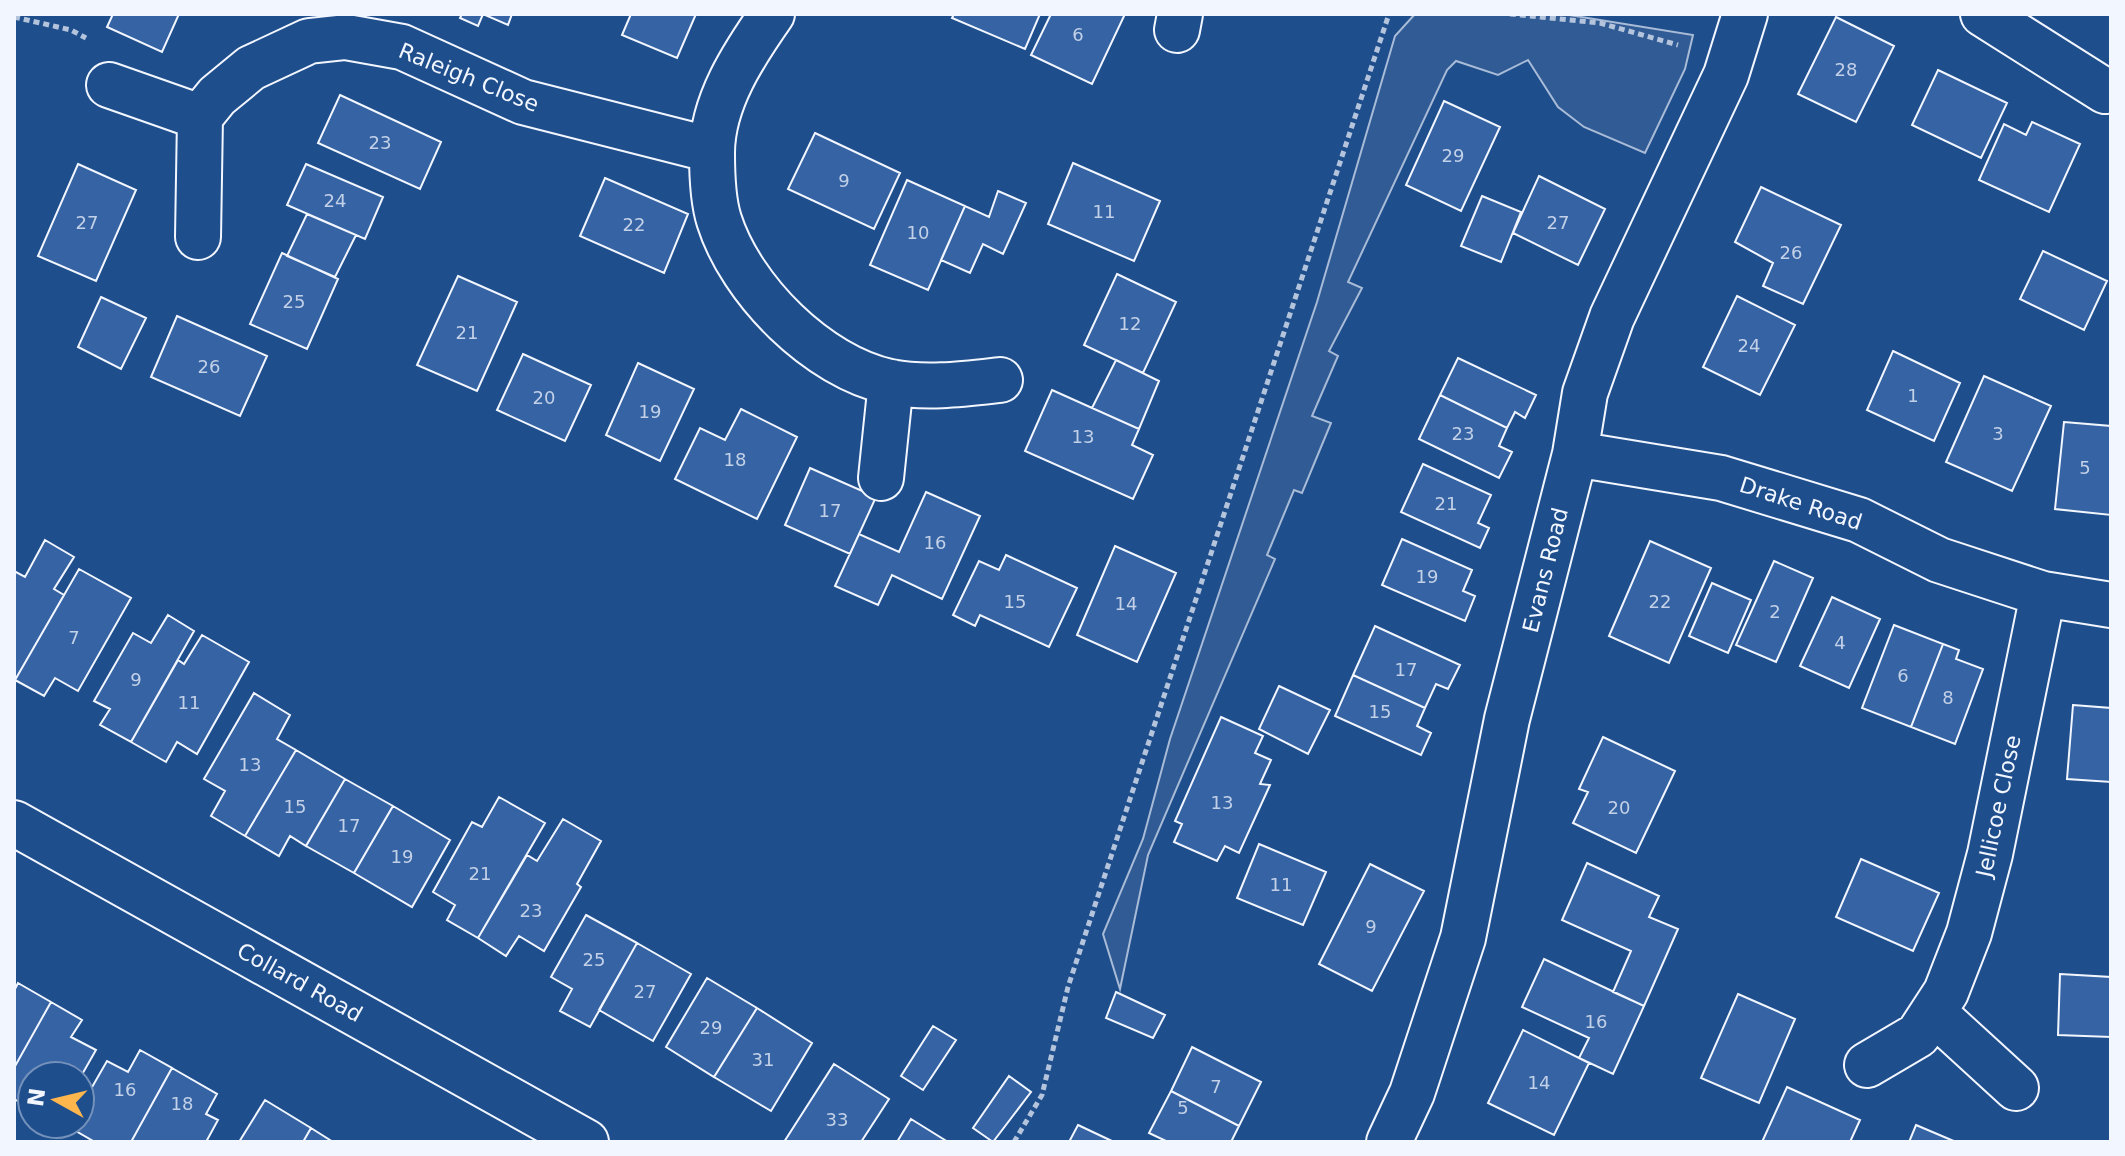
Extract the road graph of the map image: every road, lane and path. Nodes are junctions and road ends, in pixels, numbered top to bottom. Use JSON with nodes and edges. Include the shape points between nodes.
{"nodes":[{"id":1,"x":772,"y":14,"type":"edge"},
{"id":2,"x":1389,"y":14,"type":"edge"},
{"id":3,"x":1510,"y":14,"type":"edge"},
{"id":4,"x":1745,"y":14,"type":"edge"},
{"id":5,"x":1983,"y":14,"type":"edge"},
{"id":6,"x":1726,"y":75,"type":"junction"},
{"id":7,"x":109,"y":85,"type":"dead end"},
{"id":8,"x":2105,"y":91,"type":"dead end"},
{"id":9,"x":200,"y":117,"type":"junction"},
{"id":10,"x":712,"y":150,"type":"junction"},
{"id":11,"x":198,"y":237,"type":"dead end"},
{"id":12,"x":1000,"y":380,"type":"dead end"},
{"id":13,"x":891,"y":382,"type":"junction"},
{"id":14,"x":1575,"y":454,"type":"junction"},
{"id":15,"x":881,"y":478,"type":"dead end"},
{"id":16,"x":2043,"y":594,"type":"junction"},
{"id":17,"x":2111,"y":605,"type":"edge"},
{"id":18,"x":14,"y":823,"type":"edge"},
{"id":19,"x":1933,"y":1012,"type":"junction"},
{"id":20,"x":1867,"y":1065,"type":"dead end"},
{"id":21,"x":2016,"y":1088,"type":"dead end"},
{"id":22,"x":586,"y":1142,"type":"edge"},
{"id":23,"x":1014,"y":1142,"type":"edge"},
{"id":24,"x":1389,"y":1142,"type":"edge"}],
"edges":[{"from":1,"to":10,"type":"street","via":[[725,93]]},
{"from":2,"to":23,"type":"path","via":[[1068,987],[1042,1095]]},
{"from":3,"to":6,"type":"path","via":[[1600,23],[1674,43]]},
{"from":4,"to":6,"type":"street","name":"Evans Road"},
{"from":5,"to":8,"type":"street"},
{"from":6,"to":14,"type":"street","name":"Evans Road","via":[[1612,317],[1585,393]]},
{"from":7,"to":9,"type":"street"},
{"from":9,"to":10,"type":"street","name":"Raleigh Close","via":[[251,68],[309,41],[346,37],[402,47],[523,102]]},
{"from":9,"to":11,"type":"street"},
{"from":10,"to":13,"type":"street","via":[[719,219],[750,279],[785,322],[826,354]]},
{"from":12,"to":13,"type":"street","via":[[947,385]]},
{"from":13,"to":15,"type":"street"},
{"from":14,"to":16,"type":"street","name":"Drake Road","via":[[1721,478],[1775,493],[1859,520],[1939,560]]},
{"from":14,"to":24,"type":"street","name":"Evans Road","via":[[1507,719],[1463,938],[1412,1093]]},
{"from":16,"to":17,"type":"street","name":"Drake Road"},
{"from":16,"to":19,"type":"street","name":"Jellicoe Close","via":[[1990,854],[1969,933]]},
{"from":18,"to":22,"type":"street","name":"Collard Road"},
{"from":19,"to":20,"type":"street","name":"Jellicoe Close","via":[[1918,1035]]},
{"from":19,"to":21,"type":"street"}]}
